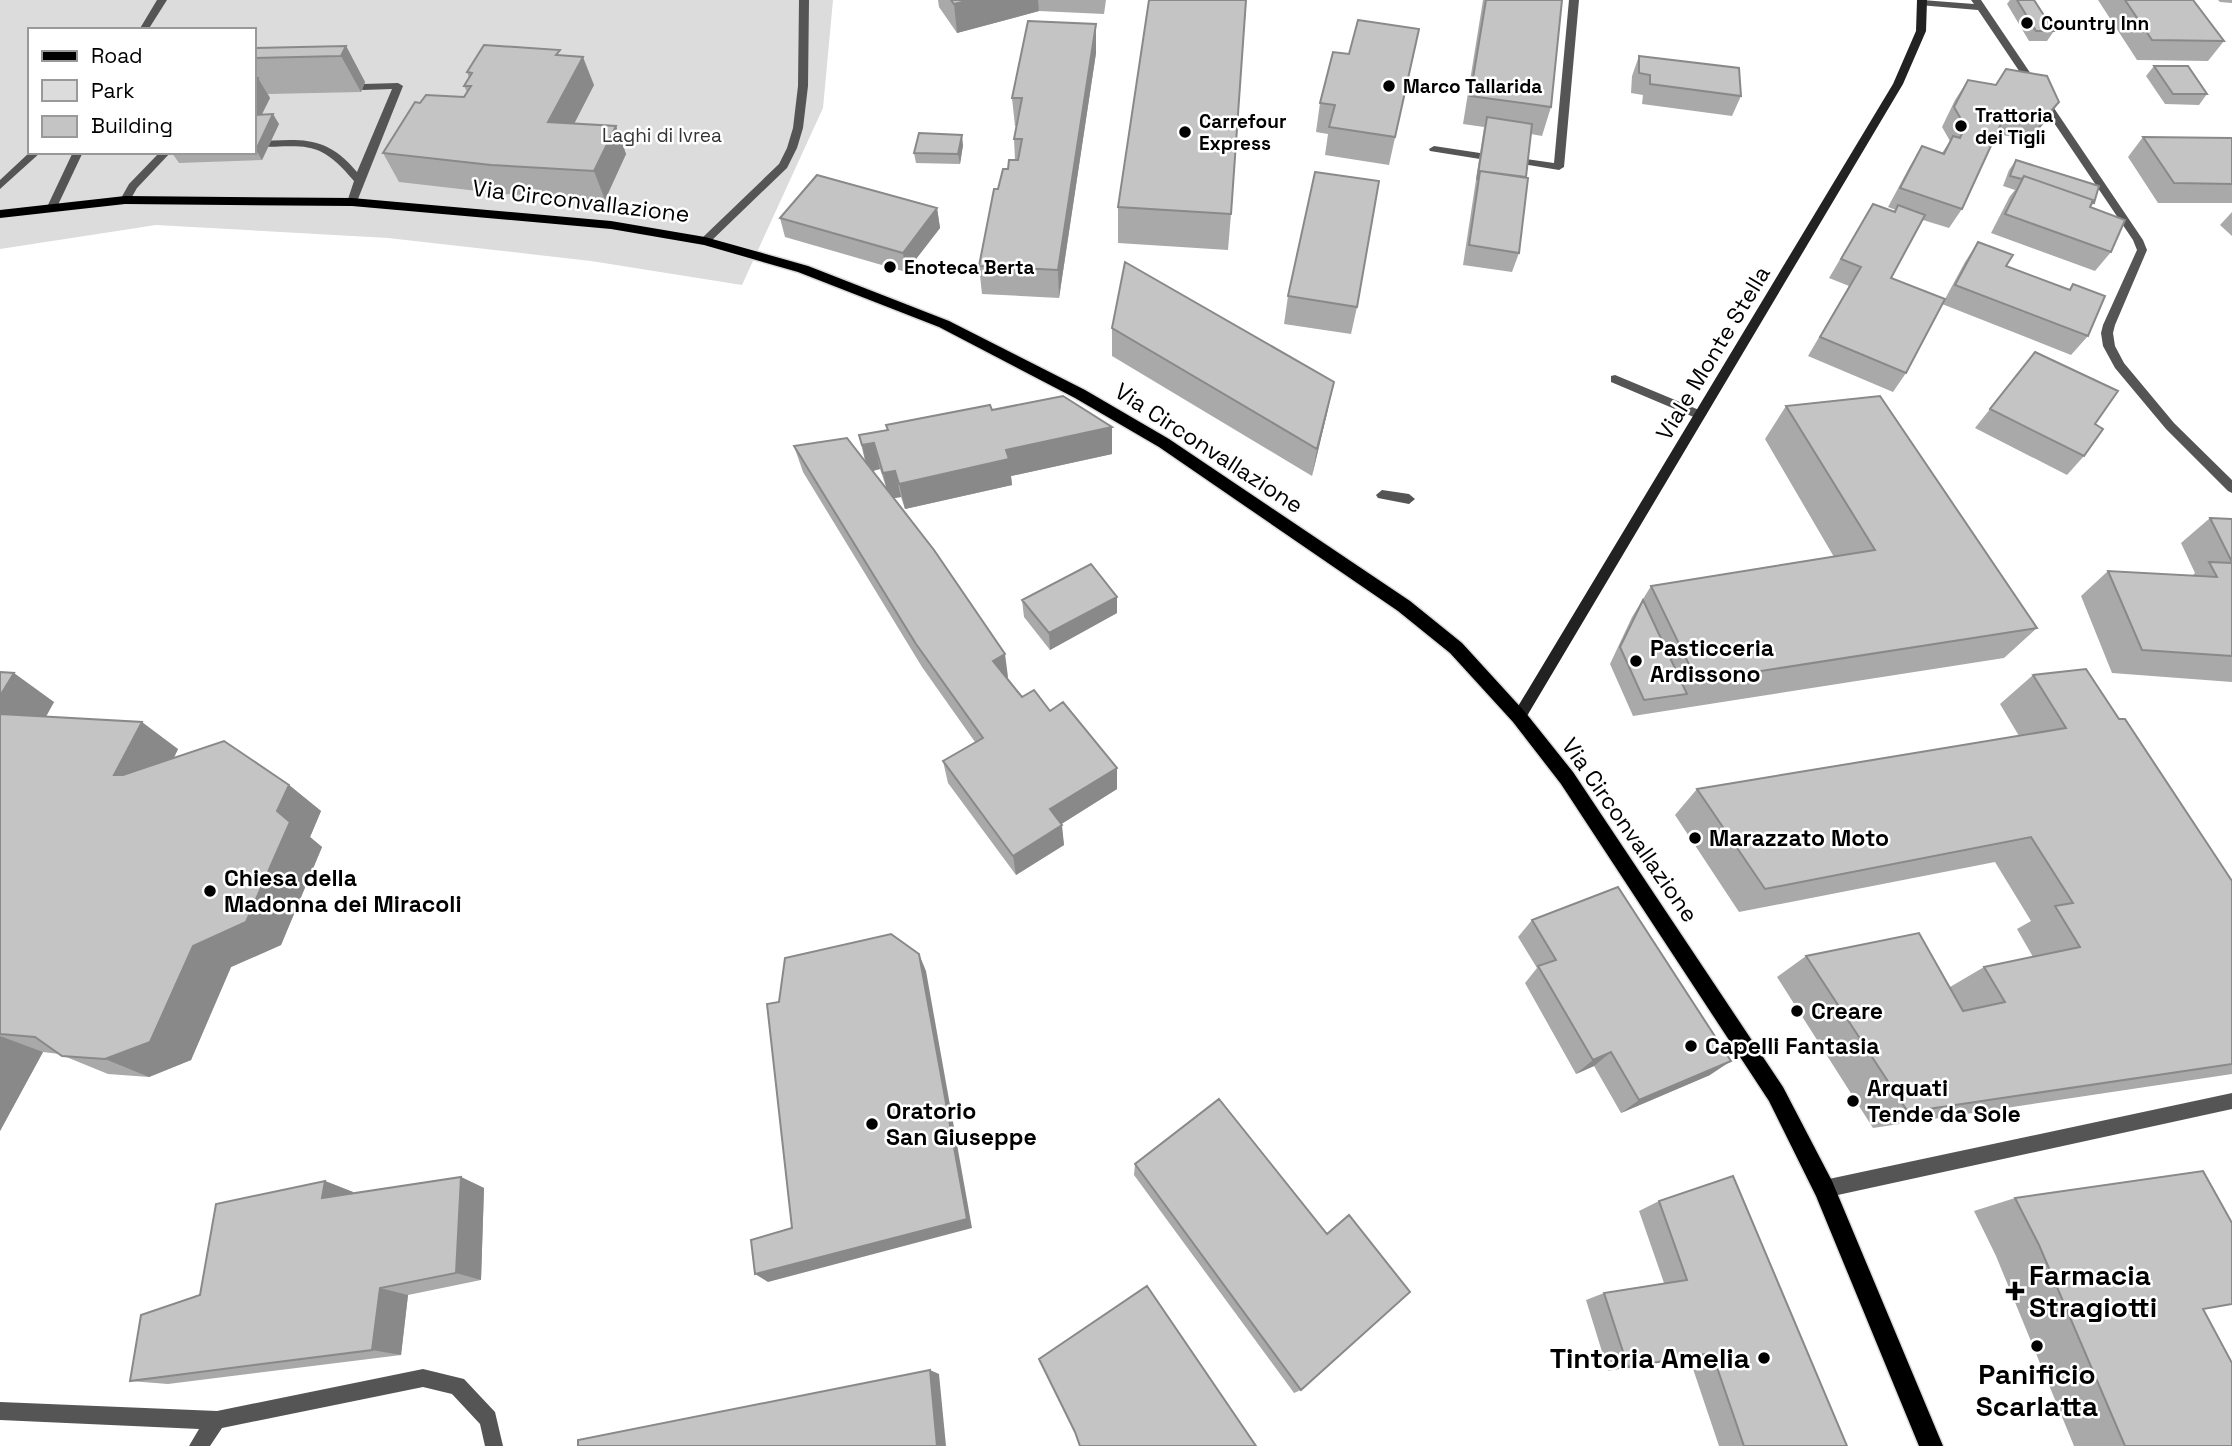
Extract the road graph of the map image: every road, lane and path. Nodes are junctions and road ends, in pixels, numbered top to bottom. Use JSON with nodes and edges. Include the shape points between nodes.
{"nodes":[{"id":1,"x":162,"y":0,"type":"edge"},
{"id":2,"x":804,"y":0,"type":"edge"},
{"id":3,"x":1574,"y":0,"type":"edge"},
{"id":4,"x":1922,"y":1,"type":"edge"},
{"id":5,"x":1978,"y":4,"type":"edge"},
{"id":6,"x":144,"y":28,"type":"edge"},
{"id":7,"x":363,"y":87,"type":"dead end"},
{"id":8,"x":256,"y":144,"type":"edge"},
{"id":9,"x":1433,"y":149,"type":"dead end"},
{"id":10,"x":34,"y":154,"type":"edge"},
{"id":11,"x":77,"y":154,"type":"edge"},
{"id":12,"x":149,"y":154,"type":"edge"},
{"id":13,"x":164,"y":154,"type":"edge"},
{"id":14,"x":1480,"y":156,"type":"edge"},
{"id":15,"x":1526,"y":162,"type":"edge"},
{"id":16,"x":359,"y":181,"type":"junction"},
{"id":17,"x":0,"y":186,"type":"edge"},
{"id":18,"x":133,"y":186,"type":"junction"},
{"id":19,"x":125,"y":200,"type":"junction"},
{"id":20,"x":352,"y":202,"type":"junction"},
{"id":21,"x":52,"y":208,"type":"junction"},
{"id":22,"x":0,"y":214,"type":"edge"},
{"id":23,"x":705,"y":241,"type":"junction"},
{"id":24,"x":1615,"y":379,"type":"dead end"},
{"id":25,"x":1700,"y":415,"type":"junction"},
{"id":26,"x":2232,"y":488,"type":"edge"},
{"id":27,"x":1382,"y":495,"type":"dead end"},
{"id":28,"x":1409,"y":499,"type":"dead end"},
{"id":29,"x":1519,"y":717,"type":"junction"},
{"id":30,"x":2232,"y":1101,"type":"edge"},
{"id":31,"x":1824,"y":1189,"type":"junction"},
{"id":32,"x":0,"y":1411,"type":"edge"},
{"id":33,"x":217,"y":1420,"type":"junction"},
{"id":34,"x":198,"y":1446,"type":"edge"},
{"id":35,"x":494,"y":1446,"type":"edge"},
{"id":36,"x":1931,"y":1446,"type":"edge"}],
"edges":[{"from":1,"to":6,"type":"street"},
{"from":2,"to":23,"type":"street","via":[[800,122],[792,150],[783,166]]},
{"from":3,"to":15,"type":"street","via":[[1559,167]]},
{"from":4,"to":5,"type":"street"},
{"from":4,"to":25,"type":"main road","name":"Viale Monte Stella","via":[[1921,31],[1898,84]]},
{"from":5,"to":26,"type":"street","via":[[2143,250],[2109,325],[2109,346],[2119,365],[2170,426]]},
{"from":7,"to":16,"type":"street","via":[[398,86]]},
{"from":8,"to":16,"type":"street","via":[[319,147],[333,153]]},
{"from":9,"to":14,"type":"street"},
{"from":10,"to":17,"type":"street"},
{"from":11,"to":21,"type":"street"},
{"from":12,"to":18,"type":"street"},
{"from":13,"to":18,"type":"street"},
{"from":16,"to":20,"type":"street"},
{"from":18,"to":19,"type":"street"},
{"from":19,"to":20,"type":"main road","name":"Via Circonvallazione"},
{"from":19,"to":21,"type":"main road","name":"Via Circonvallazione"},
{"from":20,"to":23,"type":"main road","name":"Via Circonvallazione","via":[[611,225]]},
{"from":21,"to":22,"type":"main road","name":"Via Circonvallazione"},
{"from":23,"to":29,"type":"main road","name":"Via Circonvallazione","via":[[803,269],[998,350],[1164,443],[1404,606],[1456,648]]},
{"from":24,"to":25,"type":"street"},
{"from":25,"to":29,"type":"main road","name":"Viale Monte Stella"},
{"from":27,"to":28,"type":"street"},
{"from":29,"to":31,"type":"main road","name":"Via Circonvallazione","via":[[1567,778],[1725,1013],[1776,1094]]},
{"from":30,"to":31,"type":"street"},
{"from":31,"to":36,"type":"main road","name":"Via Circonvallazione"},
{"from":32,"to":33,"type":"street"},
{"from":33,"to":34,"type":"street"},
{"from":33,"to":35,"type":"street","via":[[422,1378],[457,1386],[488,1419]]}]}
